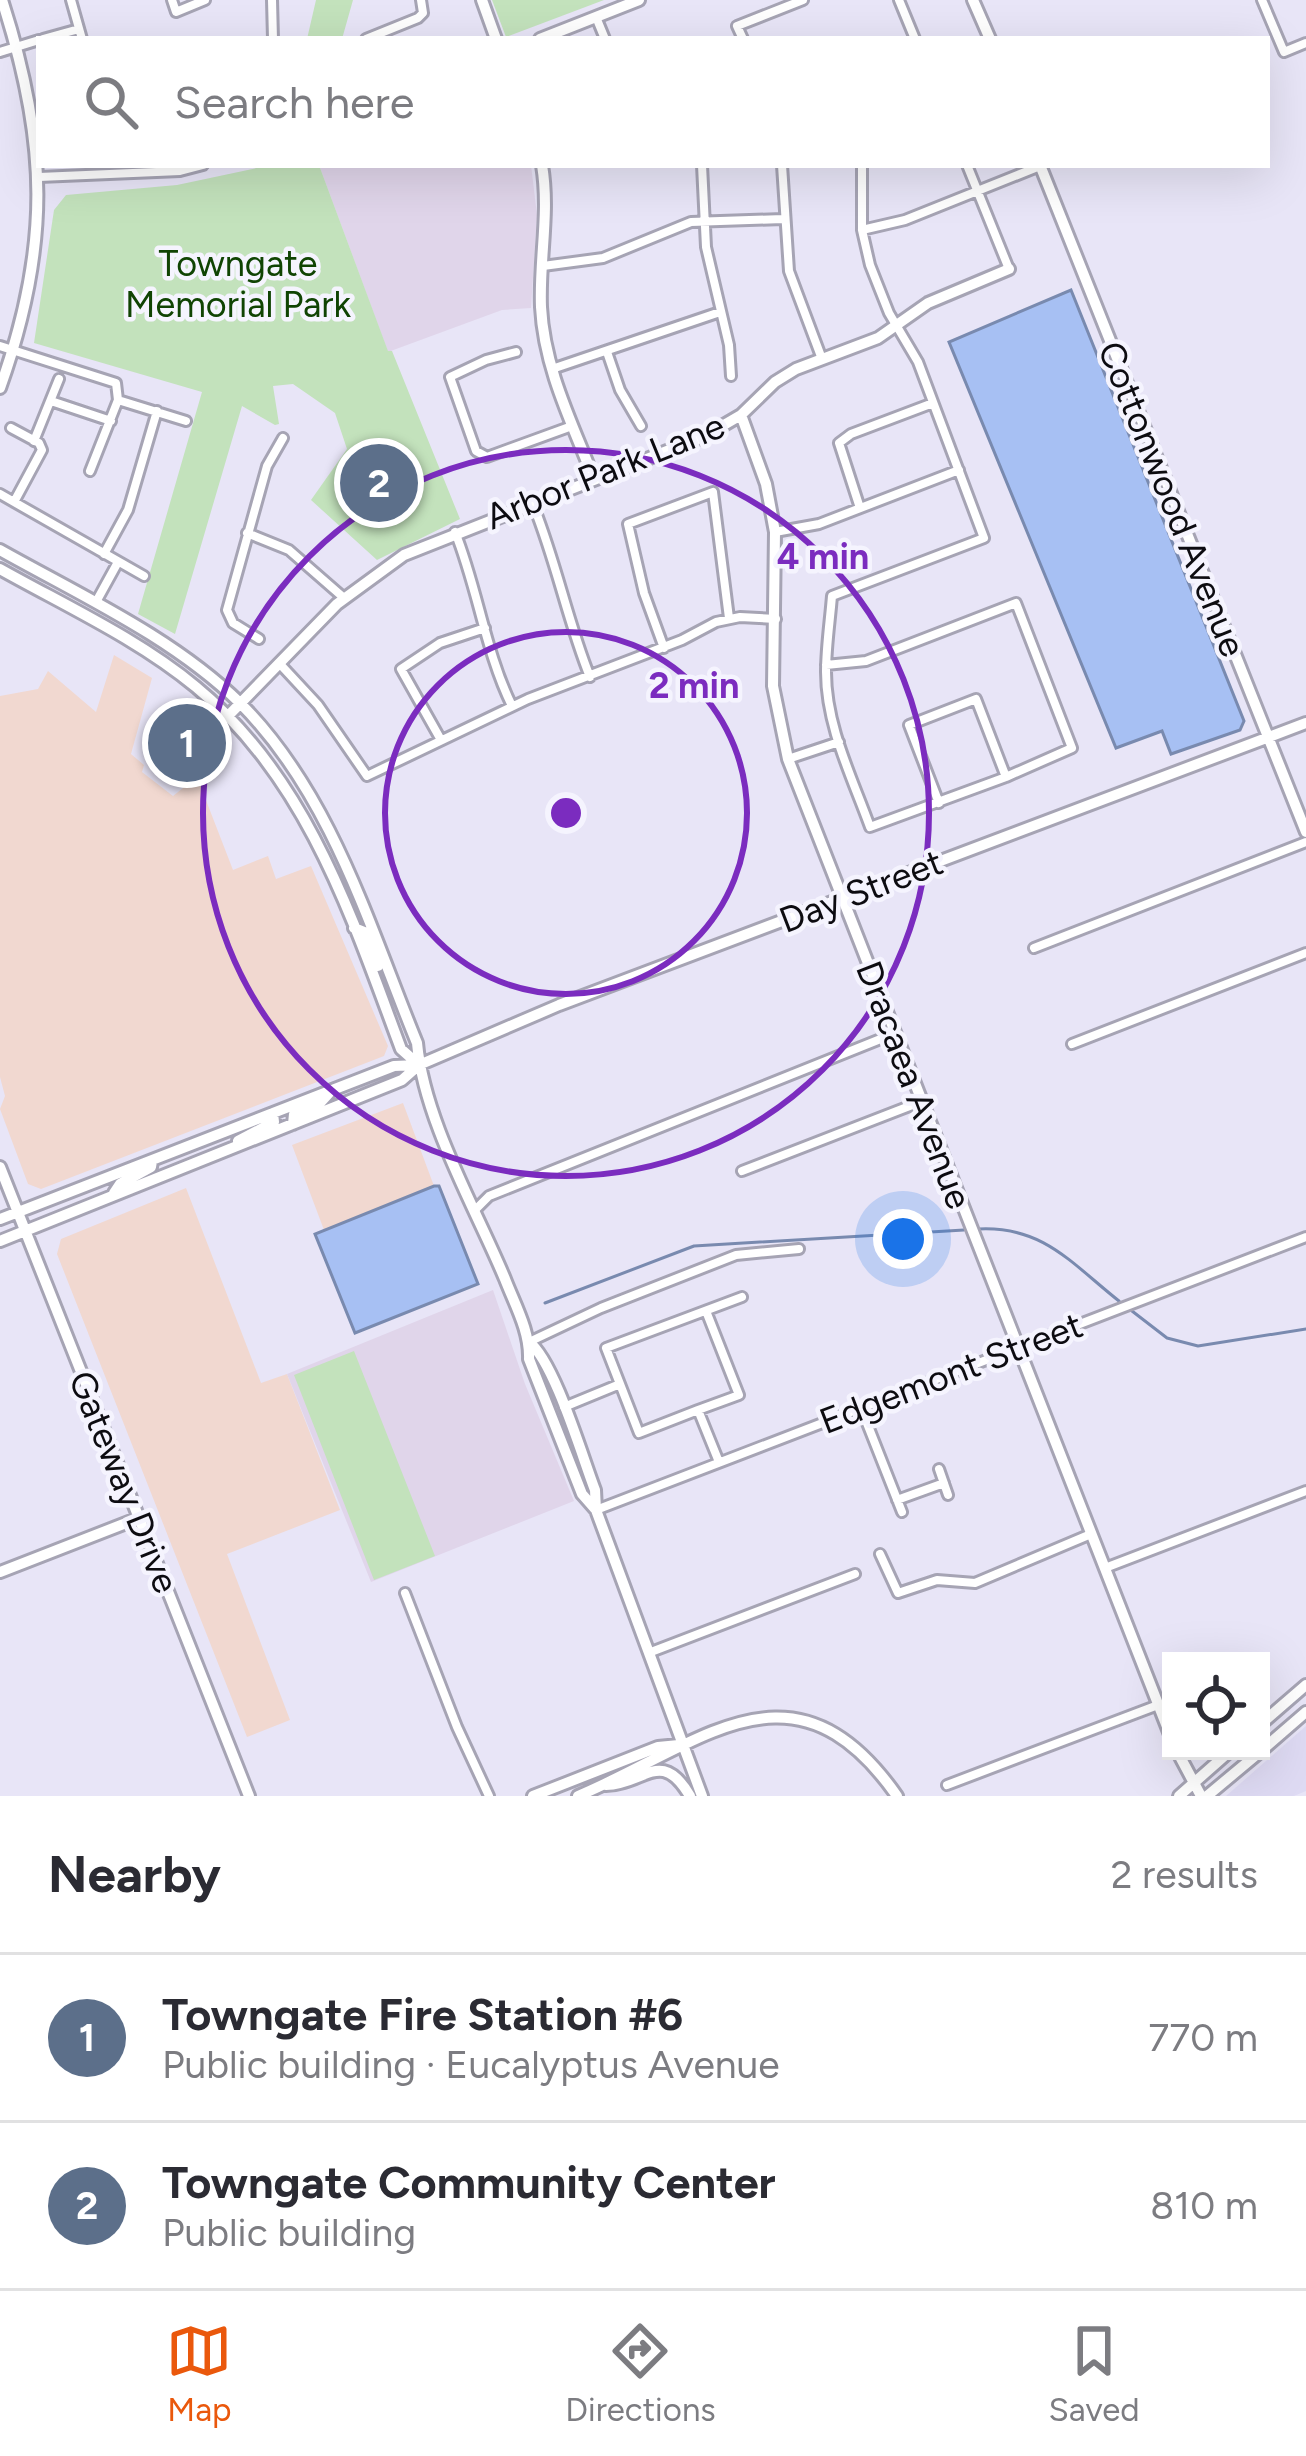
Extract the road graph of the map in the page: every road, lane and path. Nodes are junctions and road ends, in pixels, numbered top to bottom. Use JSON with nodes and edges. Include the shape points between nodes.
{"nodes":[{"id":1,"x":2,"y":0,"type":"edge"},
{"id":2,"x":70,"y":0,"type":"edge"},
{"id":3,"x":172,"y":0,"type":"edge"},
{"id":4,"x":205,"y":0,"type":"edge"},
{"id":5,"x":272,"y":0,"type":"edge"},
{"id":6,"x":421,"y":0,"type":"edge"},
{"id":7,"x":482,"y":0,"type":"edge"},
{"id":8,"x":639,"y":0,"type":"edge"},
{"id":9,"x":802,"y":0,"type":"edge"},
{"id":10,"x":899,"y":0,"type":"edge"},
{"id":11,"x":973,"y":0,"type":"edge"},
{"id":12,"x":1262,"y":0,"type":"edge"},
{"id":13,"x":781,"y":4,"type":"edge"},
{"id":14,"x":596,"y":17,"type":"junction"},
{"id":15,"x":80,"y":34,"type":"edge"},
{"id":16,"x":273,"y":36,"type":"edge"},
{"id":17,"x":373,"y":36,"type":"edge"},
{"id":18,"x":495,"y":36,"type":"edge"},
{"id":19,"x":548,"y":36,"type":"edge"},
{"id":20,"x":604,"y":36,"type":"edge"},
{"id":21,"x":742,"y":36,"type":"edge"},
{"id":22,"x":914,"y":36,"type":"edge"},
{"id":23,"x":989,"y":36,"type":"edge"},
{"id":24,"x":36,"y":41,"type":"edge"},
{"id":25,"x":1306,"y":43,"type":"edge"},
{"id":26,"x":17,"y":46,"type":"junction"},
{"id":27,"x":0,"y":52,"type":"edge"},
{"id":28,"x":36,"y":151,"type":"edge"},
{"id":29,"x":38,"y":168,"type":"edge"},
{"id":30,"x":192,"y":168,"type":"edge"},
{"id":31,"x":542,"y":168,"type":"edge"},
{"id":32,"x":702,"y":168,"type":"edge"},
{"id":33,"x":782,"y":168,"type":"edge"},
{"id":34,"x":862,"y":168,"type":"edge"},
{"id":35,"x":968,"y":168,"type":"edge"},
{"id":36,"x":1032,"y":168,"type":"edge"},
{"id":37,"x":1041,"y":168,"type":"edge"},
{"id":38,"x":39,"y":177,"type":"junction"},
{"id":39,"x":977,"y":190,"type":"junction"},
{"id":40,"x":783,"y":219,"type":"junction"},
{"id":41,"x":705,"y":221,"type":"junction"},
{"id":42,"x":862,"y":230,"type":"junction"},
{"id":43,"x":543,"y":266,"type":"junction"},
{"id":44,"x":1009,"y":269,"type":"joint"},
{"id":45,"x":720,"y":312,"type":"junction"},
{"id":46,"x":897,"y":326,"type":"junction"},
{"id":47,"x":0,"y":346,"type":"edge"},
{"id":48,"x":14,"y":350,"type":"junction"},
{"id":49,"x":516,"y":352,"type":"dead end"},
{"id":50,"x":607,"y":352,"type":"junction"},
{"id":51,"x":822,"y":359,"type":"junction"},
{"id":52,"x":552,"y":369,"type":"junction"},
{"id":53,"x":731,"y":376,"type":"dead end"},
{"id":54,"x":59,"y":379,"type":"dead end"},
{"id":55,"x":0,"y":388,"type":"edge"},
{"id":56,"x":118,"y":400,"type":"junction"},
{"id":57,"x":51,"y":401,"type":"junction"},
{"id":58,"x":934,"y":402,"type":"junction"},
{"id":59,"x":157,"y":411,"type":"junction"},
{"id":60,"x":740,"y":416,"type":"junction"},
{"id":61,"x":111,"y":421,"type":"junction"},
{"id":62,"x":186,"y":421,"type":"dead end"},
{"id":63,"x":573,"y":425,"type":"junction"},
{"id":64,"x":641,"y":426,"type":"dead end"},
{"id":65,"x":11,"y":428,"type":"dead end"},
{"id":66,"x":283,"y":438,"type":"dead end"},
{"id":67,"x":34,"y":440,"type":"junction"},
{"id":68,"x":959,"y":470,"type":"junction"},
{"id":69,"x":90,"y":471,"type":"dead end"},
{"id":70,"x":594,"y":478,"type":"junction"},
{"id":71,"x":0,"y":494,"type":"edge"},
{"id":72,"x":14,"y":502,"type":"junction"},
{"id":73,"x":532,"y":502,"type":"junction"},
{"id":74,"x":860,"y":508,"type":"junction"},
{"id":75,"x":455,"y":532,"type":"junction"},
{"id":76,"x":775,"y":532,"type":"junction"},
{"id":77,"x":247,"y":533,"type":"junction"},
{"id":78,"x":0,"y":550,"type":"edge"},
{"id":79,"x":104,"y":554,"type":"junction"},
{"id":80,"x":118,"y":562,"type":"junction"},
{"id":81,"x":0,"y":569,"type":"edge"},
{"id":82,"x":144,"y":576,"type":"dead end"},
{"id":83,"x":49,"y":596,"type":"junction"},
{"id":84,"x":344,"y":598,"type":"junction"},
{"id":85,"x":95,"y":604,"type":"junction"},
{"id":86,"x":83,"y":615,"type":"junction"},
{"id":87,"x":729,"y":618,"type":"junction"},
{"id":88,"x":776,"y":619,"type":"junction"},
{"id":89,"x":484,"y":628,"type":"junction"},
{"id":90,"x":259,"y":639,"type":"dead end"},
{"id":91,"x":157,"y":642,"type":"junction"},
{"id":92,"x":664,"y":648,"type":"junction"},
{"id":93,"x":279,"y":663,"type":"junction"},
{"id":94,"x":826,"y":665,"type":"junction"},
{"id":95,"x":590,"y":677,"type":"junction"},
{"id":96,"x":240,"y":704,"type":"junction"},
{"id":97,"x":512,"y":706,"type":"junction"},
{"id":98,"x":228,"y":716,"type":"junction"},
{"id":99,"x":1306,"y":723,"type":"edge"},
{"id":100,"x":1269,"y":737,"type":"junction"},
{"id":101,"x":441,"y":740,"type":"junction"},
{"id":102,"x":839,"y":742,"type":"junction"},
{"id":103,"x":788,"y":759,"type":"junction"},
{"id":104,"x":1006,"y":777,"type":"junction"},
{"id":105,"x":939,"y":803,"type":"junction"},
{"id":106,"x":1306,"y":832,"type":"edge"},
{"id":107,"x":1306,"y":842,"type":"edge"},
{"id":108,"x":320,"y":846,"type":"junction"},
{"id":109,"x":841,"y":898,"type":"junction"},
{"id":110,"x":364,"y":911,"type":"junction"},
{"id":111,"x":354,"y":928,"type":"junction"},
{"id":112,"x":1034,"y":948,"type":"dead end"},
{"id":113,"x":1306,"y":953,"type":"edge"},
{"id":114,"x":397,"y":994,"type":"junction"},
{"id":115,"x":893,"y":1034,"type":"junction"},
{"id":116,"x":1072,"y":1044,"type":"dead end"},
{"id":117,"x":419,"y":1065,"type":"junction"},
{"id":118,"x":331,"y":1090,"type":"junction"},
{"id":119,"x":920,"y":1102,"type":"junction"},
{"id":120,"x":273,"y":1112,"type":"junction"},
{"id":121,"x":293,"y":1124,"type":"junction"},
{"id":122,"x":226,"y":1150,"type":"junction"},
{"id":123,"x":152,"y":1160,"type":"junction"},
{"id":124,"x":0,"y":1167,"type":"edge"},
{"id":125,"x":742,"y":1171,"type":"dead end"},
{"id":126,"x":112,"y":1196,"type":"junction"},
{"id":127,"x":476,"y":1210,"type":"junction"},
{"id":128,"x":18,"y":1212,"type":"junction"},
{"id":129,"x":0,"y":1219,"type":"edge"},
{"id":130,"x":25,"y":1231,"type":"junction"},
{"id":131,"x":1306,"y":1237,"type":"edge"},
{"id":132,"x":0,"y":1241,"type":"edge"},
{"id":133,"x":799,"y":1249,"type":"dead end"},
{"id":134,"x":742,"y":1297,"type":"dead end"},
{"id":135,"x":706,"y":1311,"type":"junction"},
{"id":136,"x":530,"y":1342,"type":"junction"},
{"id":137,"x":1017,"y":1348,"type":"junction"},
{"id":138,"x":620,"y":1384,"type":"junction"},
{"id":139,"x":562,"y":1408,"type":"junction"},
{"id":140,"x":861,"y":1408,"type":"junction"},
{"id":141,"x":698,"y":1410,"type":"junction"},
{"id":142,"x":718,"y":1462,"type":"junction"},
{"id":143,"x":939,"y":1469,"type":"dead end"},
{"id":144,"x":944,"y":1483,"type":"junction"},
{"id":145,"x":1306,"y":1491,"type":"edge"},
{"id":146,"x":949,"y":1495,"type":"dead end"},
{"id":147,"x":898,"y":1500,"type":"junction"},
{"id":148,"x":596,"y":1510,"type":"junction"},
{"id":149,"x":902,"y":1512,"type":"dead end"},
{"id":150,"x":139,"y":1518,"type":"junction"},
{"id":151,"x":1091,"y":1534,"type":"junction"},
{"id":152,"x":880,"y":1554,"type":"dead end"},
{"id":153,"x":1105,"y":1568,"type":"junction"},
{"id":154,"x":0,"y":1572,"type":"edge"},
{"id":155,"x":855,"y":1574,"type":"dead end"},
{"id":156,"x":404,"y":1593,"type":"dead end"},
{"id":157,"x":651,"y":1652,"type":"junction"},
{"id":158,"x":1306,"y":1685,"type":"edge"},
{"id":159,"x":1158,"y":1705,"type":"junction"},
{"id":160,"x":1306,"y":1712,"type":"edge"},
{"id":161,"x":1162,"y":1715,"type":"edge"},
{"id":162,"x":1270,"y":1716,"type":"edge"},
{"id":163,"x":1270,"y":1743,"type":"edge"},
{"id":164,"x":682,"y":1745,"type":"junction"},
{"id":165,"x":1181,"y":1760,"type":"edge"},
{"id":166,"x":1220,"y":1760,"type":"edge"},
{"id":167,"x":1250,"y":1760,"type":"edge"},
{"id":168,"x":605,"y":1785,"type":"junction"},
{"id":169,"x":946,"y":1785,"type":"dead end"},
{"id":170,"x":1192,"y":1785,"type":"junction"},
{"id":171,"x":249,"y":1796,"type":"edge"},
{"id":172,"x":489,"y":1796,"type":"edge"},
{"id":173,"x":533,"y":1796,"type":"edge"},
{"id":174,"x":578,"y":1796,"type":"edge"},
{"id":175,"x":690,"y":1796,"type":"edge"},
{"id":176,"x":702,"y":1796,"type":"edge"},
{"id":177,"x":897,"y":1796,"type":"edge"},
{"id":178,"x":1179,"y":1796,"type":"edge"},
{"id":179,"x":1204,"y":1796,"type":"edge"}],
"edges":[{"from":1,"to":26,"type":"street"},
{"from":2,"to":15,"type":"street"},
{"from":3,"to":4,"type":"street","via":[[176,12]]},
{"from":5,"to":16,"type":"street"},
{"from":6,"to":17,"type":"street","via":[[423,13]]},
{"from":7,"to":18,"type":"street"},
{"from":8,"to":14,"type":"street"},
{"from":9,"to":13,"type":"street"},
{"from":10,"to":22,"type":"street"},
{"from":11,"to":23,"type":"street"},
{"from":12,"to":25,"type":"street","via":[[1284,52]]},
{"from":13,"to":21,"type":"street","via":[[737,26]]},
{"from":14,"to":19,"type":"street"},
{"from":14,"to":20,"type":"street"},
{"from":24,"to":26,"type":"street"},
{"from":26,"to":27,"type":"street"},
{"from":26,"to":28,"type":"street"},
{"from":29,"to":38,"type":"street"},
{"from":30,"to":38,"type":"street"},
{"from":31,"to":43,"type":"street"},
{"from":32,"to":41,"type":"street"},
{"from":33,"to":40,"type":"street"},
{"from":34,"to":42,"type":"street"},
{"from":35,"to":39,"type":"street"},
{"from":36,"to":39,"type":"street"},
{"from":37,"to":100,"type":"street","name":"Cottonwood Avenue"},
{"from":38,"to":48,"type":"street","via":[[34,262]]},
{"from":39,"to":42,"type":"street"},
{"from":39,"to":44,"type":"street"},
{"from":40,"to":41,"type":"street"},
{"from":40,"to":51,"type":"street","via":[[788,271]]},
{"from":41,"to":43,"type":"street","via":[[603,258]]},
{"from":41,"to":45,"type":"street"},
{"from":42,"to":46,"type":"street"},
{"from":43,"to":52,"type":"street"},
{"from":44,"to":46,"type":"street","name":"Arbor Park Lane","via":[[928,303]]},
{"from":45,"to":50,"type":"street"},
{"from":45,"to":53,"type":"street"},
{"from":46,"to":51,"type":"street","name":"Arbor Park Lane"},
{"from":46,"to":58,"type":"street"},
{"from":47,"to":48,"type":"street"},
{"from":48,"to":55,"type":"street"},
{"from":48,"to":56,"type":"street","via":[[112,380]]},
{"from":49,"to":63,"type":"street","via":[[450,377],[476,451],[487,457]]},
{"from":50,"to":52,"type":"street"},
{"from":50,"to":64,"type":"street"},
{"from":51,"to":60,"type":"street","name":"Arbor Park Lane","via":[[775,382]]},
{"from":52,"to":63,"type":"street"},
{"from":54,"to":57,"type":"street"},
{"from":56,"to":59,"type":"street"},
{"from":56,"to":61,"type":"street"},
{"from":57,"to":61,"type":"street"},
{"from":57,"to":67,"type":"street"},
{"from":58,"to":68,"type":"street"},
{"from":58,"to":74,"type":"street","via":[[839,442]]},
{"from":59,"to":62,"type":"street"},
{"from":59,"to":79,"type":"street","via":[[128,510]]},
{"from":60,"to":70,"type":"street","name":"Arbor Park Lane"},
{"from":60,"to":76,"type":"street","name":"Dracaea Avenue"},
{"from":61,"to":69,"type":"street"},
{"from":63,"to":70,"type":"street"},
{"from":65,"to":67,"type":"street"},
{"from":66,"to":77,"type":"street"},
{"from":67,"to":72,"type":"street","via":[[40,455]]},
{"from":68,"to":74,"type":"street"},
{"from":68,"to":94,"type":"street","via":[[984,538],[832,596]]},
{"from":70,"to":73,"type":"street","name":"Arbor Park Lane"},
{"from":71,"to":72,"type":"street"},
{"from":72,"to":79,"type":"street"},
{"from":73,"to":75,"type":"street","name":"Arbor Park Lane"},
{"from":73,"to":95,"type":"street"},
{"from":74,"to":76,"type":"street"},
{"from":75,"to":84,"type":"street","name":"Arbor Park Lane","via":[[404,555]]},
{"from":75,"to":89,"type":"street"},
{"from":76,"to":88,"type":"street","name":"Dracaea Avenue"},
{"from":77,"to":84,"type":"street","via":[[289,550]]},
{"from":77,"to":90,"type":"street","via":[[227,610]]},
{"from":78,"to":85,"type":"street"},
{"from":79,"to":80,"type":"street"},
{"from":80,"to":82,"type":"street"},
{"from":80,"to":85,"type":"street"},
{"from":81,"to":83,"type":"street"},
{"from":83,"to":85,"type":"street","via":[[84,609]]},
{"from":83,"to":86,"type":"street"},
{"from":84,"to":93,"type":"street","name":"Arbor Park Lane"},
{"from":85,"to":91,"type":"street"},
{"from":86,"to":91,"type":"street"},
{"from":86,"to":98,"type":"street","via":[[187,680]]},
{"from":87,"to":88,"type":"street"},
{"from":87,"to":92,"type":"street"},
{"from":87,"to":92,"type":"street","via":[[713,492],[628,524]]},
{"from":88,"to":103,"type":"street","name":"Dracaea Avenue","via":[[773,686]]},
{"from":89,"to":97,"type":"street"},
{"from":89,"to":101,"type":"street","via":[[440,643],[401,669]]},
{"from":91,"to":96,"type":"street"},
{"from":92,"to":95,"type":"street"},
{"from":93,"to":96,"type":"street","name":"Arbor Park Lane"},
{"from":93,"to":101,"type":"street","via":[[367,776]]},
{"from":94,"to":102,"type":"street"},
{"from":94,"to":104,"type":"street","via":[[866,661],[1016,603],[1072,748]]},
{"from":95,"to":97,"type":"street"},
{"from":96,"to":98,"type":"street","name":"Arbor Park Lane"},
{"from":96,"to":110,"type":"street","via":[[301,781]]},
{"from":97,"to":101,"type":"street"},
{"from":98,"to":108,"type":"street","via":[[290,790]]},
{"from":99,"to":100,"type":"street","name":"Day Street"},
{"from":100,"to":106,"type":"street","name":"Cottonwood Avenue"},
{"from":100,"to":109,"type":"street","name":"Day Street"},
{"from":102,"to":103,"type":"street"},
{"from":102,"to":105,"type":"street","via":[[870,826]]},
{"from":103,"to":109,"type":"street","name":"Dracaea Avenue"},
{"from":104,"to":105,"type":"street"},
{"from":104,"to":105,"type":"street","via":[[976,699],[932,716],[909,725]]},
{"from":107,"to":112,"type":"street"},
{"from":108,"to":110,"type":"street"},
{"from":108,"to":111,"type":"street"},
{"from":109,"to":115,"type":"street","name":"Dracaea Avenue"},
{"from":109,"to":117,"type":"street","name":"Day Street"},
{"from":110,"to":114,"type":"street"},
{"from":111,"to":114,"type":"street","via":[[364,932]]},
{"from":111,"to":117,"type":"street","via":[[401,1049]]},
{"from":113,"to":116,"type":"street"},
{"from":114,"to":117,"type":"street"},
{"from":115,"to":119,"type":"street","name":"Dracaea Avenue"},
{"from":115,"to":127,"type":"street","via":[[489,1196]]},
{"from":117,"to":118,"type":"street","name":"Day Street"},
{"from":117,"to":121,"type":"street","name":"Day Street","via":[[402,1081]]},
{"from":117,"to":127,"type":"street"},
{"from":118,"to":120,"type":"street","name":"Day Street"},
{"from":118,"to":121,"type":"street","via":[[294,1114]]},
{"from":119,"to":125,"type":"street"},
{"from":119,"to":137,"type":"street","name":"Dracaea Avenue"},
{"from":120,"to":122,"type":"street","via":[[274,1122]]},
{"from":120,"to":123,"type":"street","name":"Day Street"},
{"from":121,"to":122,"type":"street","name":"Day Street"},
{"from":122,"to":126,"type":"street","name":"Day Street"},
{"from":123,"to":126,"type":"street"},
{"from":123,"to":128,"type":"street","name":"Day Street"},
{"from":124,"to":128,"type":"street","name":"Gateway Drive"},
{"from":126,"to":130,"type":"street","name":"Day Street"},
{"from":127,"to":136,"type":"street"},
{"from":128,"to":129,"type":"street","name":"Day Street"},
{"from":128,"to":130,"type":"street","name":"Gateway Drive"},
{"from":130,"to":132,"type":"street","name":"Day Street"},
{"from":130,"to":150,"type":"street","name":"Gateway Drive"},
{"from":131,"to":137,"type":"street","name":"Edgemont Street"},
{"from":133,"to":136,"type":"street","via":[[736,1255]]},
{"from":134,"to":135,"type":"street"},
{"from":135,"to":138,"type":"street","via":[[606,1348]]},
{"from":135,"to":141,"type":"street","via":[[739,1395]]},
{"from":136,"to":139,"type":"street"},
{"from":136,"to":148,"type":"street","via":[[553,1422]]},
{"from":137,"to":140,"type":"street","name":"Edgemont Street"},
{"from":137,"to":151,"type":"street","name":"Dracaea Avenue"},
{"from":138,"to":139,"type":"street"},
{"from":138,"to":141,"type":"street","via":[[639,1432]]},
{"from":139,"to":148,"type":"street"},
{"from":140,"to":142,"type":"street","name":"Edgemont Street"},
{"from":140,"to":147,"type":"street"},
{"from":141,"to":142,"type":"street"},
{"from":142,"to":148,"type":"street","name":"Edgemont Street"},
{"from":143,"to":144,"type":"street"},
{"from":144,"to":146,"type":"street"},
{"from":144,"to":147,"type":"street"},
{"from":145,"to":153,"type":"street"},
{"from":147,"to":149,"type":"street"},
{"from":148,"to":157,"type":"street"},
{"from":150,"to":154,"type":"street"},
{"from":150,"to":171,"type":"street","name":"Gateway Drive"},
{"from":151,"to":152,"type":"street","via":[[975,1583],[937,1580],[898,1592]]},
{"from":151,"to":153,"type":"street","name":"Dracaea Avenue"},
{"from":153,"to":159,"type":"street","name":"Dracaea Avenue"},
{"from":155,"to":157,"type":"street"},
{"from":156,"to":172,"type":"street"},
{"from":157,"to":164,"type":"street"},
{"from":158,"to":162,"type":"street"},
{"from":159,"to":161,"type":"street","name":"Dracaea Avenue"},
{"from":159,"to":169,"type":"street"},
{"from":160,"to":163,"type":"street"},
{"from":164,"to":168,"type":"street"},
{"from":164,"to":173,"type":"street"},
{"from":164,"to":176,"type":"street"},
{"from":164,"to":177,"type":"street","via":[[763,1718],[811,1721],[848,1738]]},
{"from":165,"to":170,"type":"street"},
{"from":166,"to":170,"type":"street"},
{"from":167,"to":179,"type":"street"},
{"from":168,"to":174,"type":"street"},
{"from":168,"to":175,"type":"street","via":[[662,1770]]},
{"from":170,"to":178,"type":"street"},
{"from":170,"to":179,"type":"street"}]}
